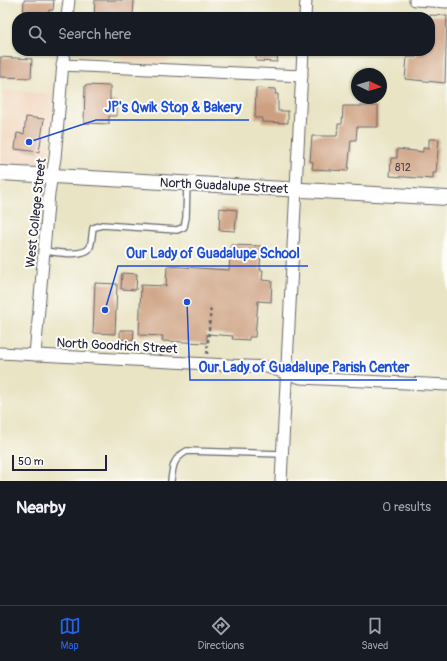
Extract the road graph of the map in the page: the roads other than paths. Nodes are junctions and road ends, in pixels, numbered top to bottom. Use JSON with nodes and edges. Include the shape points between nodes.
{"nodes":[{"id":1,"x":69,"y":0,"type":"edge"},
{"id":2,"x":306,"y":0,"type":"edge"},
{"id":3,"x":415,"y":0,"type":"edge"},
{"id":4,"x":447,"y":2,"type":"edge"},
{"id":5,"x":68,"y":12,"type":"edge"},
{"id":6,"x":305,"y":12,"type":"edge"},
{"id":7,"x":63,"y":56,"type":"edge"},
{"id":8,"x":303,"y":56,"type":"edge"},
{"id":9,"x":62,"y":65,"type":"junction"},
{"id":10,"x":302,"y":76,"type":"junction"},
{"id":11,"x":0,"y":173,"type":"edge"},
{"id":12,"x":52,"y":176,"type":"junction"},
{"id":13,"x":187,"y":183,"type":"junction"},
{"id":14,"x":296,"y":189,"type":"junction"},
{"id":15,"x":447,"y":198,"type":"edge"},
{"id":16,"x":44,"y":251,"type":"junction"},
{"id":17,"x":0,"y":352,"type":"edge"},
{"id":18,"x":35,"y":355,"type":"junction"},
{"id":19,"x":286,"y":373,"type":"junction"},
{"id":20,"x":447,"y":385,"type":"edge"},
{"id":21,"x":282,"y":454,"type":"junction"},
{"id":22,"x":171,"y":481,"type":"edge"},
{"id":23,"x":280,"y":481,"type":"edge"}],
"edges":[{"from":1,"to":5,"type":"street"},
{"from":2,"to":6,"type":"street"},
{"from":3,"to":4,"type":"street"},
{"from":7,"to":9,"type":"street","name":"West College Street"},
{"from":8,"to":10,"type":"street"},
{"from":9,"to":10,"type":"street"},
{"from":9,"to":12,"type":"street","name":"West College Street"},
{"from":10,"to":14,"type":"street"},
{"from":11,"to":12,"type":"street","name":"North Guadalupe Street"},
{"from":12,"to":13,"type":"street","name":"North Guadalupe Street"},
{"from":12,"to":16,"type":"street","name":"West College Street"},
{"from":13,"to":14,"type":"street","name":"North Guadalupe Street"},
{"from":13,"to":16,"type":"lane","via":[[184,227],[177,230],[102,226],[93,228],[90,247],[86,252],[79,254]]},
{"from":14,"to":15,"type":"street","name":"North Guadalupe Street"},
{"from":14,"to":19,"type":"street"},
{"from":16,"to":18,"type":"street","name":"West College Street"},
{"from":17,"to":18,"type":"street","name":"North Goodrich Street"},
{"from":18,"to":19,"type":"street","name":"North Goodrich Street","via":[[267,367]]},
{"from":19,"to":20,"type":"street","name":"North Goodrich Street","via":[[301,378]]},
{"from":19,"to":21,"type":"street"},
{"from":21,"to":22,"type":"lane","via":[[187,451],[177,457]]},
{"from":21,"to":23,"type":"street"}]}
